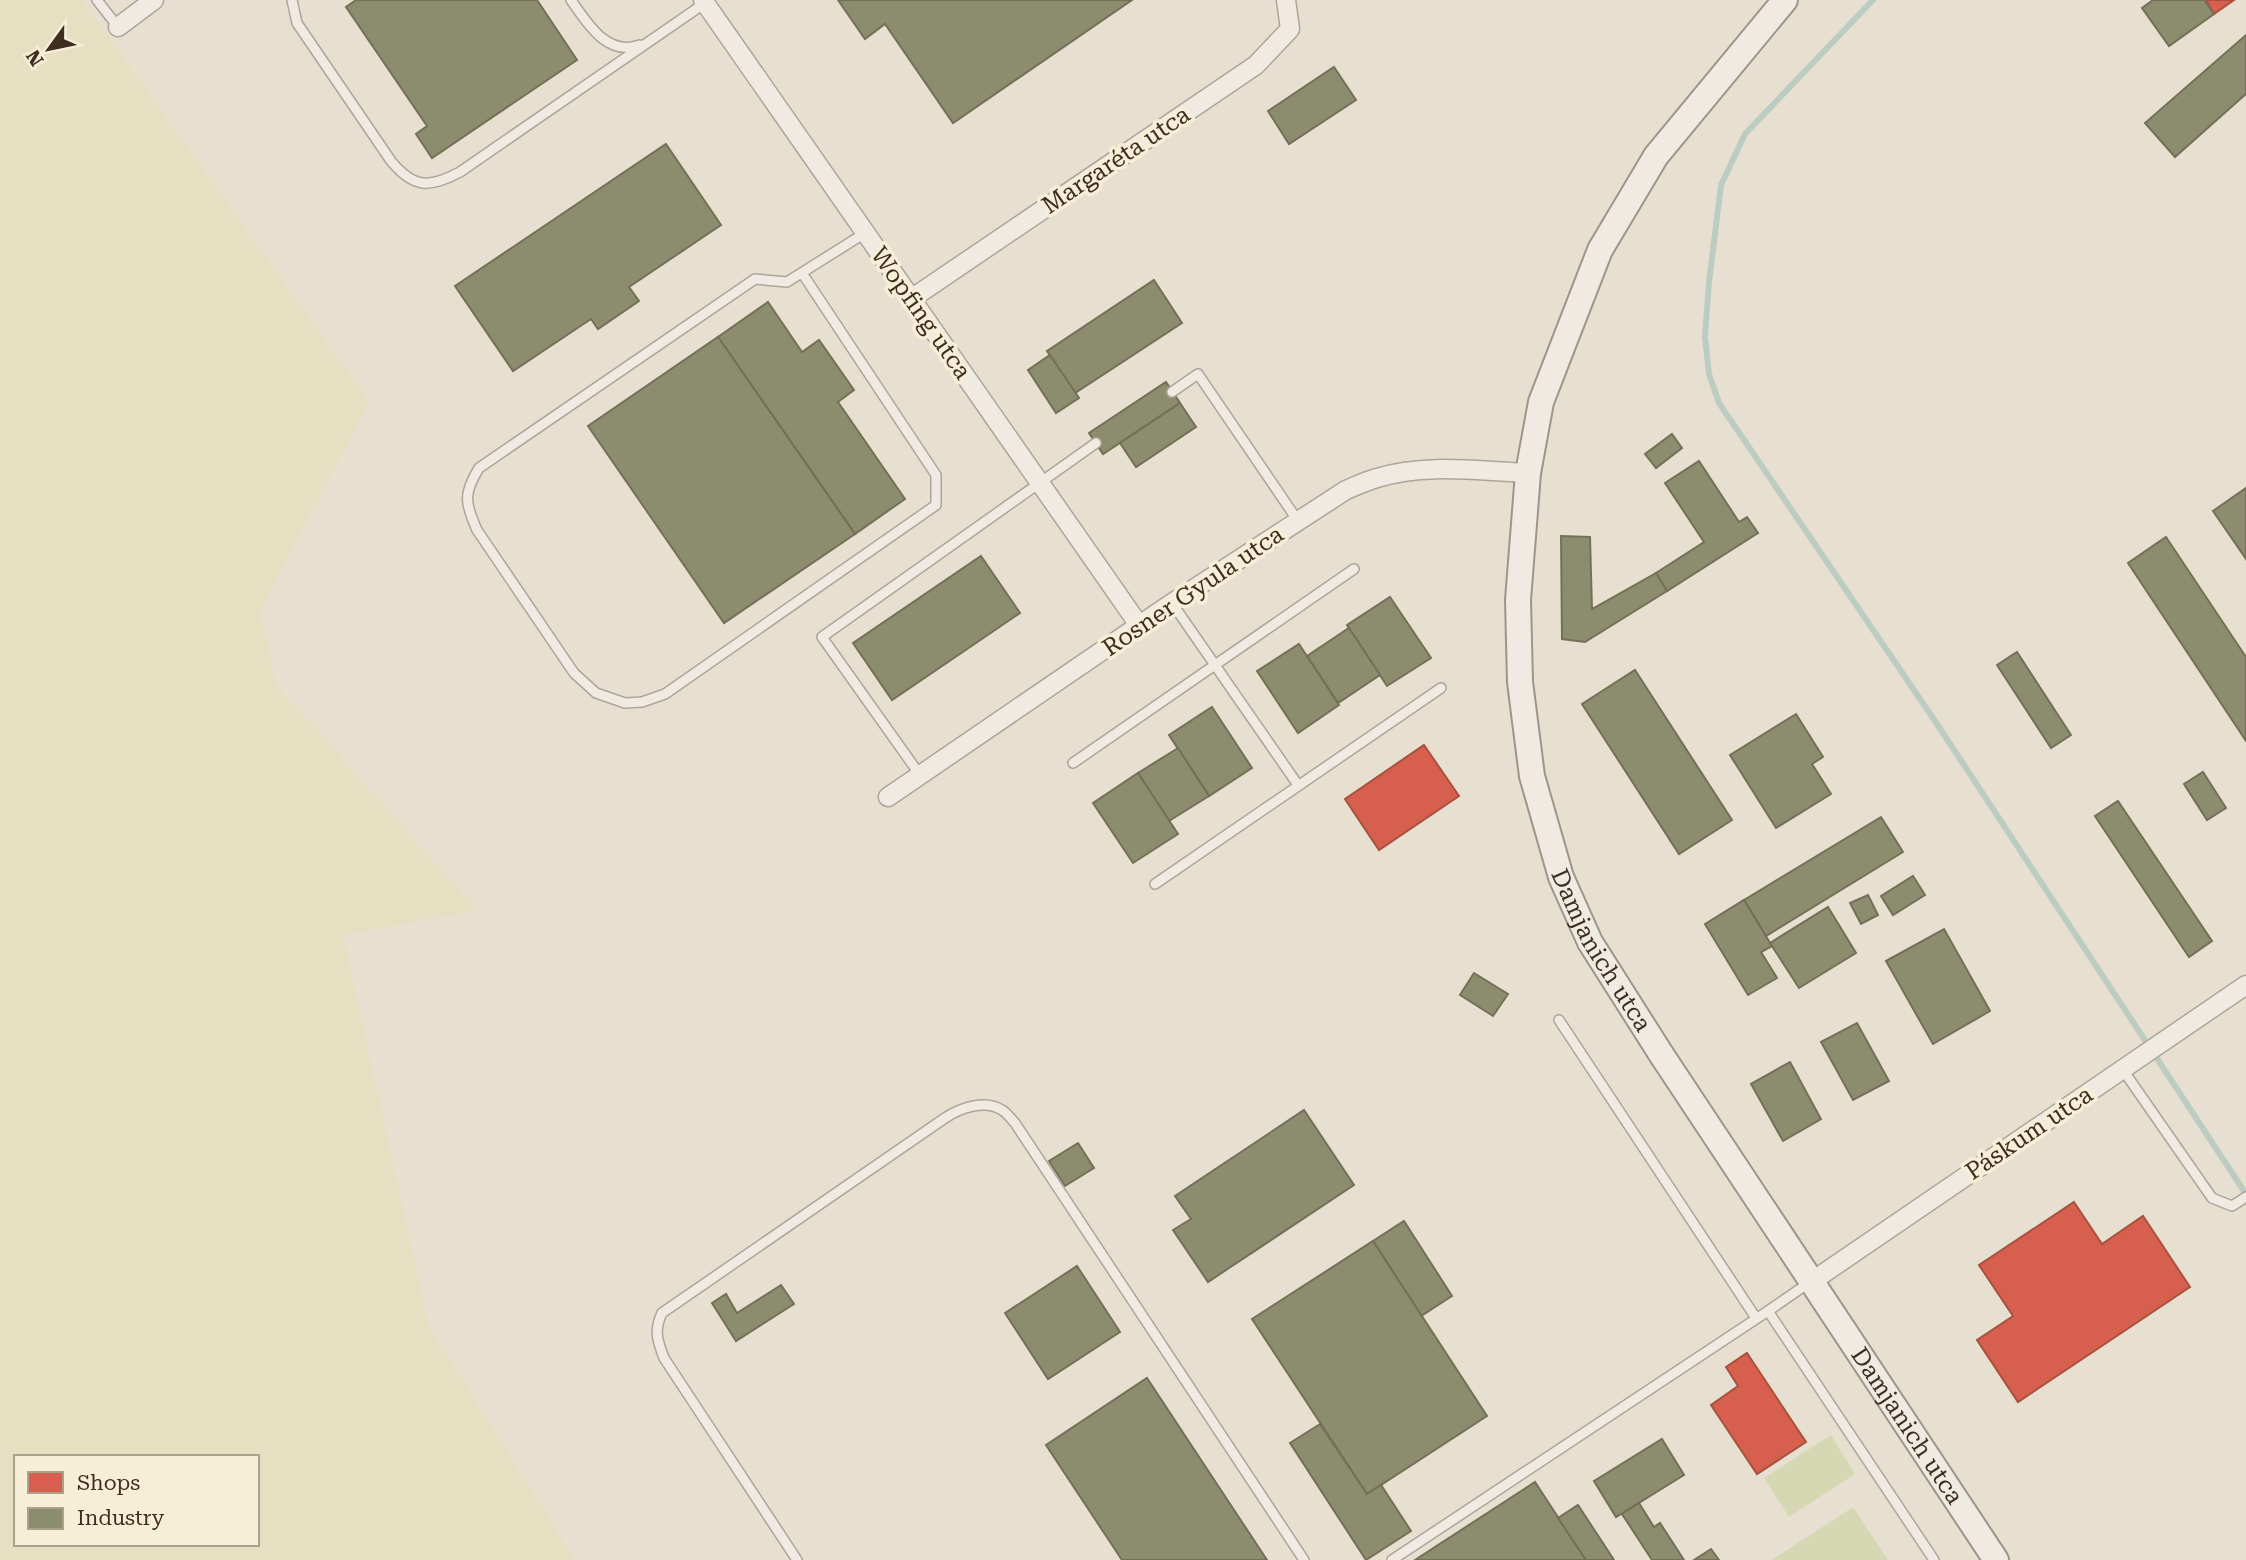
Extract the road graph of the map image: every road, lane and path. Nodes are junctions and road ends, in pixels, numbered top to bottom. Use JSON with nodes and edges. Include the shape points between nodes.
{"nodes":[{"id":1,"x":97,"y":0,"type":"edge"},
{"id":2,"x":154,"y":0,"type":"edge"},
{"id":3,"x":292,"y":0,"type":"edge"},
{"id":4,"x":571,"y":0,"type":"edge"},
{"id":5,"x":1286,"y":0,"type":"edge"},
{"id":6,"x":1785,"y":0,"type":"edge"},
{"id":7,"x":704,"y":2,"type":"edge"},
{"id":8,"x":118,"y":27,"type":"joint"},
{"id":9,"x":649,"y":42,"type":"junction"},
{"id":10,"x":865,"y":233,"type":"junction"},
{"id":11,"x":802,"y":273,"type":"junction"},
{"id":12,"x":911,"y":299,"type":"junction"},
{"id":13,"x":1172,"y":392,"type":"dead end"},
{"id":14,"x":1096,"y":443,"type":"dead end"},
{"id":15,"x":1528,"y":473,"type":"junction"},
{"id":16,"x":1040,"y":484,"type":"junction"},
{"id":17,"x":1298,"y":521,"type":"junction"},
{"id":18,"x":1354,"y":569,"type":"dead end"},
{"id":19,"x":1172,"y":603,"type":"junction"},
{"id":20,"x":1139,"y":625,"type":"junction"},
{"id":21,"x":1215,"y":664,"type":"junction"},
{"id":22,"x":1441,"y":688,"type":"dead end"},
{"id":23,"x":1073,"y":762,"type":"dead end"},
{"id":24,"x":920,"y":775,"type":"junction"},
{"id":25,"x":1298,"y":785,"type":"junction"},
{"id":26,"x":888,"y":797,"type":"dead end"},
{"id":27,"x":1155,"y":884,"type":"dead end"},
{"id":28,"x":2246,"y":985,"type":"edge"},
{"id":29,"x":1559,"y":1020,"type":"dead end"},
{"id":30,"x":2127,"y":1067,"type":"junction"},
{"id":31,"x":2246,"y":1197,"type":"edge"},
{"id":32,"x":1811,"y":1282,"type":"junction"},
{"id":33,"x":1768,"y":1311,"type":"junction"},
{"id":34,"x":1756,"y":1318,"type":"junction"},
{"id":35,"x":797,"y":1560,"type":"edge"},
{"id":36,"x":1304,"y":1560,"type":"edge"},
{"id":37,"x":1392,"y":1560,"type":"edge"},
{"id":38,"x":1934,"y":1560,"type":"edge"},
{"id":39,"x":1996,"y":1560,"type":"edge"}],
"edges":[{"from":1,"to":8,"type":"lane"},
{"from":2,"to":8,"type":"street"},
{"from":3,"to":9,"type":"lane","via":[[297,23],[391,161],[401,174],[424,183],[440,183],[460,172]]},
{"from":4,"to":9,"type":"lane","via":[[596,34],[609,43],[635,47]]},
{"from":5,"to":12,"type":"street","name":"Margaréta utca","via":[[1290,29],[1256,65]]},
{"from":6,"to":15,"type":"main road","name":"Damjanich utca","via":[[1656,156],[1600,250],[1541,401]]},
{"from":7,"to":9,"type":"lane"},
{"from":7,"to":10,"type":"street","name":"Wopfing utca"},
{"from":10,"to":11,"type":"lane"},
{"from":10,"to":12,"type":"street","name":"Wopfing utca"},
{"from":11,"to":11,"type":"lane","via":[[787,282],[755,279],[479,468],[469,485],[466,506],[477,530],[574,673],[596,693],[625,704],[665,694],[936,505],[936,475]]},
{"from":12,"to":16,"type":"street","name":"Wopfing utca"},
{"from":13,"to":17,"type":"lane","via":[[1198,374]]},
{"from":14,"to":16,"type":"lane"},
{"from":15,"to":17,"type":"street","name":"Rosner Gyula utca","via":[[1404,472],[1346,490]]},
{"from":15,"to":32,"type":"main road","name":"Damjanich utca","via":[[1518,600],[1520,682],[1532,776],[1561,877],[1610,975]]},
{"from":16,"to":20,"type":"street","name":"Wopfing utca"},
{"from":16,"to":24,"type":"lane","via":[[822,637]]},
{"from":17,"to":19,"type":"street","name":"Rosner Gyula utca"},
{"from":18,"to":21,"type":"lane"},
{"from":19,"to":20,"type":"street","name":"Rosner Gyula utca"},
{"from":19,"to":21,"type":"lane"},
{"from":20,"to":24,"type":"street","name":"Rosner Gyula utca"},
{"from":21,"to":23,"type":"lane"},
{"from":21,"to":25,"type":"lane"},
{"from":22,"to":25,"type":"lane"},
{"from":24,"to":26,"type":"street","name":"Rosner Gyula utca"},
{"from":25,"to":27,"type":"lane"},
{"from":28,"to":30,"type":"street","name":"Páskum utca"},
{"from":29,"to":34,"type":"lane"},
{"from":30,"to":31,"type":"lane","via":[[2213,1198],[2232,1206]]},
{"from":30,"to":32,"type":"street","name":"Páskum utca"},
{"from":32,"to":33,"type":"lane"},
{"from":32,"to":39,"type":"main road","name":"Damjanich utca"},
{"from":33,"to":34,"type":"lane"},
{"from":33,"to":38,"type":"lane"},
{"from":34,"to":37,"type":"lane"},
{"from":35,"to":36,"type":"lane","via":[[664,1358],[656,1326],[662,1313],[953,1113],[992,1106],[1015,1123]]}]}
